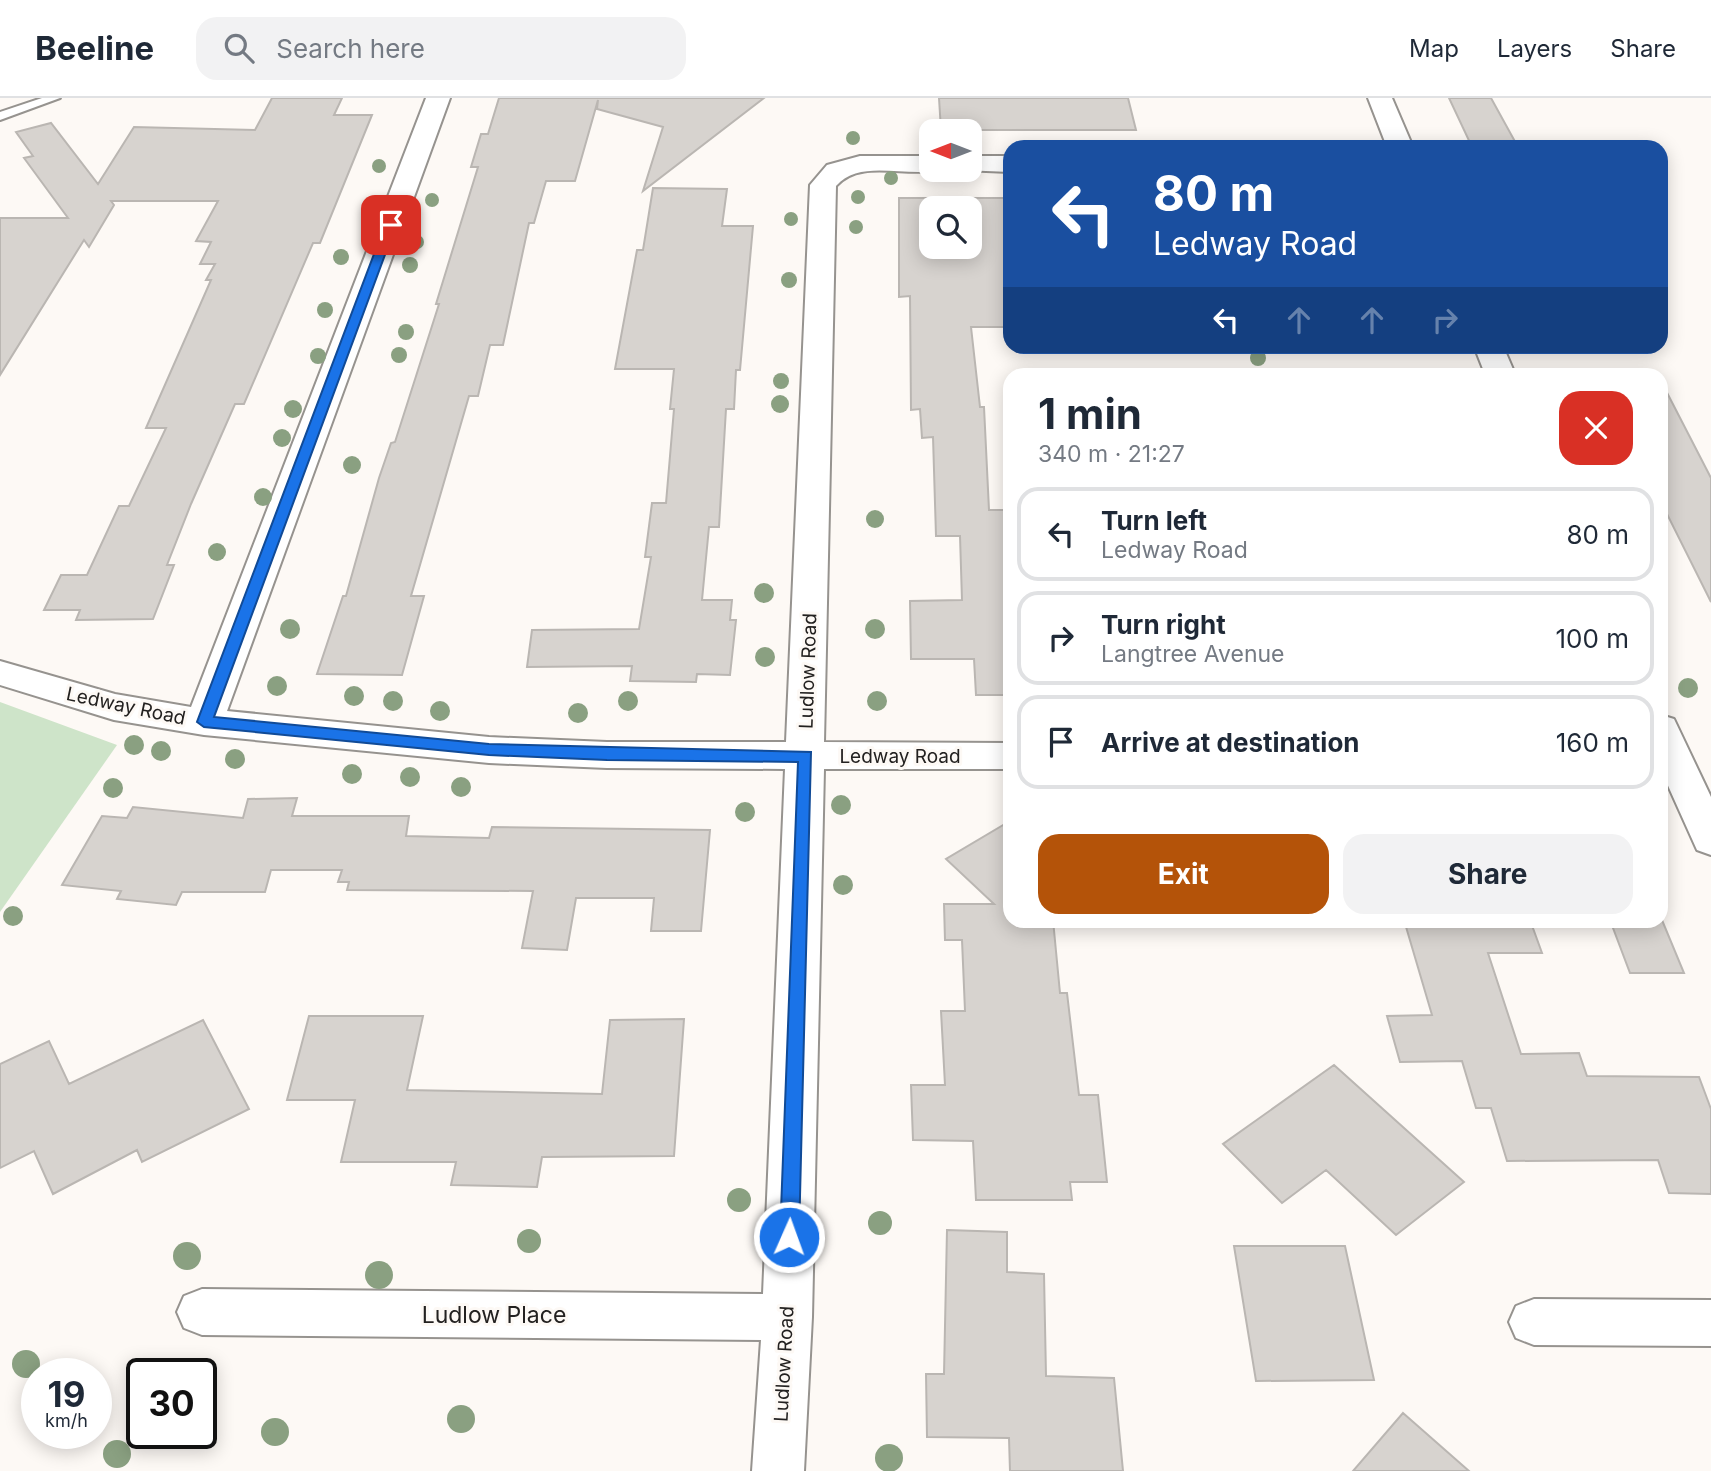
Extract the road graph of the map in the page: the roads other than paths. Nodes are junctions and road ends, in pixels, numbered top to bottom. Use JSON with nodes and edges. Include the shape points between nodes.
{"nodes":[{"id":1,"x":54,"y":98,"type":"edge"},
{"id":2,"x":438,"y":98,"type":"edge"},
{"id":3,"x":1380,"y":98,"type":"edge"},
{"id":4,"x":0,"y":116,"type":"edge"},
{"id":5,"x":1397,"y":140,"type":"edge"},
{"id":6,"x":919,"y":164,"type":"edge"},
{"id":7,"x":982,"y":164,"type":"edge"},
{"id":8,"x":1003,"y":164,"type":"edge"},
{"id":9,"x":0,"y":673,"type":"edge"},
{"id":10,"x":204,"y":722,"type":"junction"},
{"id":11,"x":1668,"y":752,"type":"edge"},
{"id":12,"x":806,"y":756,"type":"junction"},
{"id":13,"x":1003,"y":756,"type":"edge"},
{"id":14,"x":1711,"y":840,"type":"edge"},
{"id":15,"x":202,"y":1312,"type":"dead end"},
{"id":16,"x":787,"y":1317,"type":"junction"},
{"id":17,"x":1534,"y":1322,"type":"dead end"},
{"id":18,"x":1711,"y":1323,"type":"edge"},
{"id":19,"x":778,"y":1471,"type":"edge"}],
"edges":[{"from":1,"to":4,"type":"lane"},
{"from":2,"to":10,"type":"street"},
{"from":3,"to":5,"type":"street"},
{"from":6,"to":12,"type":"street","name":"Ludlow Road","via":[[860,164],[836,170],[823,185]]},
{"from":7,"to":8,"type":"street"},
{"from":9,"to":10,"type":"street","name":"Ledway Road","via":[[114,707]]},
{"from":10,"to":12,"type":"street","name":"Ledway Road","via":[[489,750]]},
{"from":11,"to":14,"type":"street"},
{"from":12,"to":13,"type":"street","name":"Ledway Road"},
{"from":12,"to":16,"type":"street","name":"Ludlow Road"},
{"from":15,"to":16,"type":"street","name":"Ludlow Place"},
{"from":16,"to":19,"type":"street","name":"Ludlow Road"},
{"from":17,"to":18,"type":"street"}]}
